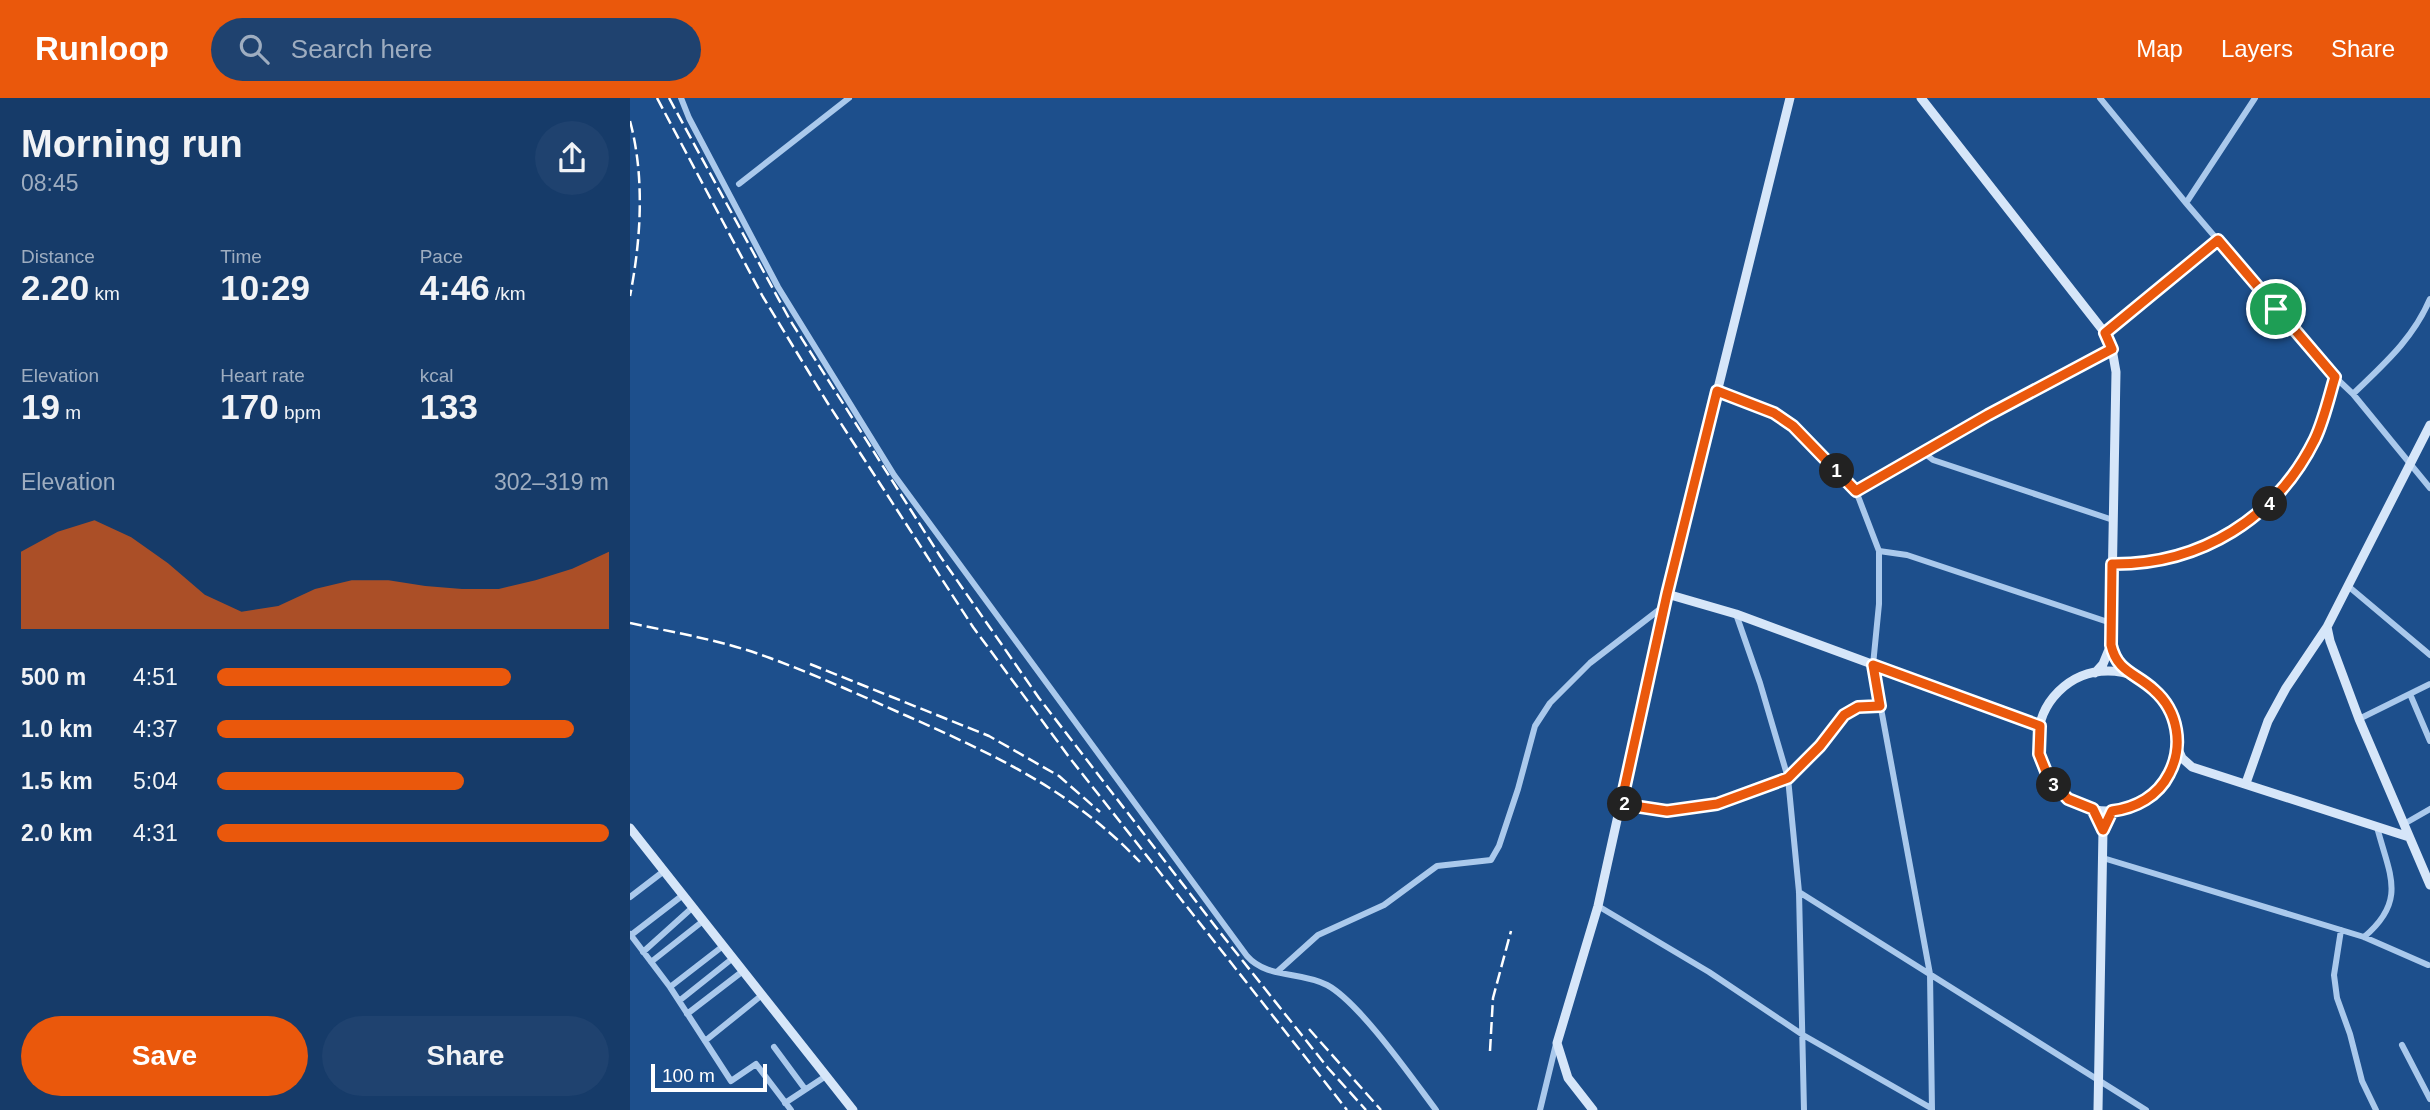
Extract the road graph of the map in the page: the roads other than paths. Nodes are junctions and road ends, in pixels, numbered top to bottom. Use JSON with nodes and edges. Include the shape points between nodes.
{"nodes":[{"id":1,"x":681,"y":98,"type":"edge"},
{"id":2,"x":849,"y":98,"type":"edge"},
{"id":3,"x":1790,"y":98,"type":"edge"},
{"id":4,"x":1921,"y":98,"type":"edge"},
{"id":5,"x":2100,"y":98,"type":"edge"},
{"id":6,"x":2112,"y":98,"type":"edge"},
{"id":7,"x":2255,"y":98,"type":"edge"},
{"id":8,"x":2109,"y":108,"type":"junction"},
{"id":9,"x":739,"y":184,"type":"dead end"},
{"id":10,"x":2186,"y":203,"type":"junction"},
{"id":11,"x":2218,"y":240,"type":"junction"},
{"id":12,"x":2430,"y":299,"type":"edge"},
{"id":13,"x":2105,"y":333,"type":"junction"},
{"id":14,"x":2112,"y":349,"type":"junction"},
{"id":15,"x":2335,"y":377,"type":"junction"},
{"id":16,"x":1717,"y":391,"type":"junction"},
{"id":17,"x":2353,"y":394,"type":"junction"},
{"id":18,"x":2430,"y":425,"type":"edge"},
{"id":19,"x":1924,"y":453,"type":"junction"},
{"id":20,"x":2410,"y":465,"type":"junction"},
{"id":21,"x":2430,"y":488,"type":"edge"},
{"id":22,"x":1856,"y":491,"type":"junction"},
{"id":23,"x":2113,"y":520,"type":"junction"},
{"id":24,"x":1879,"y":551,"type":"junction"},
{"id":25,"x":2112,"y":564,"type":"junction"},
{"id":26,"x":2348,"y":586,"type":"junction"},
{"id":27,"x":1667,"y":594,"type":"junction"},
{"id":28,"x":1664,"y":606,"type":"junction"},
{"id":29,"x":1736,"y":614,"type":"junction"},
{"id":30,"x":2111,"y":623,"type":"junction"},
{"id":31,"x":2328,"y":627,"type":"junction"},
{"id":32,"x":2111,"y":645,"type":"junction"},
{"id":33,"x":2430,"y":655,"type":"edge"},
{"id":34,"x":1873,"y":665,"type":"junction"},
{"id":35,"x":2095,"y":673,"type":"junction"},
{"id":36,"x":2131,"y":676,"type":"junction"},
{"id":37,"x":2430,"y":684,"type":"edge"},
{"id":38,"x":2410,"y":694,"type":"junction"},
{"id":39,"x":1880,"y":706,"type":"junction"},
{"id":40,"x":2359,"y":719,"type":"junction"},
{"id":41,"x":2040,"y":726,"type":"junction"},
{"id":42,"x":2430,"y":741,"type":"edge"},
{"id":43,"x":2177,"y":747,"type":"junction"},
{"id":44,"x":2192,"y":767,"type":"junction"},
{"id":45,"x":2169,"y":775,"type":"junction"},
{"id":46,"x":1788,"y":778,"type":"junction"},
{"id":47,"x":2246,"y":783,"type":"junction"},
{"id":48,"x":1621,"y":804,"type":"junction"},
{"id":49,"x":2093,"y":809,"type":"junction"},
{"id":50,"x":2430,"y":809,"type":"edge"},
{"id":51,"x":2112,"y":811,"type":"junction"},
{"id":52,"x":2404,"y":824,"type":"junction"},
{"id":53,"x":2377,"y":827,"type":"junction"},
{"id":54,"x":630,"y":828,"type":"edge"},
{"id":55,"x":2103,"y":830,"type":"junction"},
{"id":56,"x":2410,"y":836,"type":"junction"},
{"id":57,"x":2103,"y":858,"type":"junction"},
{"id":58,"x":664,"y":871,"type":"junction"},
{"id":59,"x":2430,"y":885,"type":"edge"},
{"id":60,"x":1800,"y":892,"type":"junction"},
{"id":61,"x":683,"y":895,"type":"junction"},
{"id":62,"x":630,"y":897,"type":"edge"},
{"id":63,"x":1598,"y":906,"type":"junction"},
{"id":64,"x":693,"y":907,"type":"junction"},
{"id":65,"x":704,"y":921,"type":"junction"},
{"id":66,"x":2341,"y":930,"type":"junction"},
{"id":67,"x":631,"y":935,"type":"edge"},
{"id":68,"x":2364,"y":937,"type":"junction"},
{"id":69,"x":723,"y":946,"type":"junction"},
{"id":70,"x":643,"y":953,"type":"junction"},
{"id":71,"x":733,"y":958,"type":"junction"},
{"id":72,"x":650,"y":962,"type":"junction"},
{"id":73,"x":2428,"y":965,"type":"dead end"},
{"id":74,"x":743,"y":971,"type":"junction"},
{"id":75,"x":1278,"y":971,"type":"junction"},
{"id":76,"x":1930,"y":974,"type":"junction"},
{"id":77,"x":670,"y":987,"type":"junction"},
{"id":78,"x":762,"y":995,"type":"junction"},
{"id":79,"x":679,"y":1001,"type":"junction"},
{"id":80,"x":687,"y":1014,"type":"junction"},
{"id":81,"x":1803,"y":1035,"type":"junction"},
{"id":82,"x":705,"y":1041,"type":"junction"},
{"id":83,"x":1557,"y":1043,"type":"junction"},
{"id":84,"x":2402,"y":1045,"type":"dead end"},
{"id":85,"x":774,"y":1047,"type":"dead end"},
{"id":86,"x":826,"y":1076,"type":"junction"},
{"id":87,"x":2098,"y":1079,"type":"junction"},
{"id":88,"x":805,"y":1089,"type":"junction"},
{"id":89,"x":2430,"y":1099,"type":"edge"},
{"id":90,"x":785,"y":1103,"type":"junction"},
{"id":91,"x":1931,"y":1109,"type":"edge"},
{"id":92,"x":791,"y":1110,"type":"edge"},
{"id":93,"x":853,"y":1110,"type":"edge"},
{"id":94,"x":1436,"y":1110,"type":"edge"},
{"id":95,"x":1540,"y":1110,"type":"edge"},
{"id":96,"x":1593,"y":1110,"type":"edge"},
{"id":97,"x":1804,"y":1110,"type":"edge"},
{"id":98,"x":2098,"y":1110,"type":"edge"},
{"id":99,"x":2146,"y":1110,"type":"edge"},
{"id":100,"x":2376,"y":1110,"type":"edge"}],
"edges":[{"from":1,"to":75,"type":"street","via":[[778,287],[901,486],[1247,957],[1256,966]]},
{"from":2,"to":9,"type":"street"},
{"from":3,"to":16,"type":"street"},
{"from":4,"to":13,"type":"street"},
{"from":5,"to":8,"type":"street"},
{"from":6,"to":8,"type":"street"},
{"from":7,"to":10,"type":"street"},
{"from":8,"to":10,"type":"street"},
{"from":10,"to":11,"type":"street"},
{"from":11,"to":13,"type":"street"},
{"from":11,"to":15,"type":"street"},
{"from":12,"to":17,"type":"street","via":[[2402,347]]},
{"from":13,"to":14,"type":"street"},
{"from":14,"to":19,"type":"street"},
{"from":14,"to":23,"type":"street","via":[[2116,372]]},
{"from":15,"to":17,"type":"street"},
{"from":15,"to":25,"type":"street","via":[[2307,454],[2263,510],[2201,549],[2141,564]]},
{"from":16,"to":22,"type":"street","via":[[1774,413],[1793,426]]},
{"from":16,"to":27,"type":"street"},
{"from":17,"to":20,"type":"street"},
{"from":18,"to":20,"type":"street"},
{"from":19,"to":22,"type":"street"},
{"from":19,"to":23,"type":"street","via":[[1933,460]]},
{"from":20,"to":21,"type":"street"},
{"from":20,"to":26,"type":"street"},
{"from":22,"to":24,"type":"street"},
{"from":23,"to":25,"type":"street"},
{"from":24,"to":30,"type":"street","via":[[1907,555]]},
{"from":24,"to":34,"type":"street"},
{"from":25,"to":30,"type":"street"},
{"from":26,"to":31,"type":"street"},
{"from":26,"to":33,"type":"street"},
{"from":27,"to":28,"type":"street"},
{"from":27,"to":29,"type":"street"},
{"from":28,"to":48,"type":"street"},
{"from":28,"to":75,"type":"street","via":[[1590,663],[1550,703],[1535,726],[1518,789],[1491,860],[1437,866],[1384,905],[1318,935]]},
{"from":29,"to":34,"type":"street"},
{"from":29,"to":46,"type":"street"},
{"from":30,"to":32,"type":"street"},
{"from":31,"to":40,"type":"street"},
{"from":31,"to":47,"type":"street","via":[[2268,721]]},
{"from":32,"to":35,"type":"street"},
{"from":32,"to":36,"type":"street","via":[[2119,666]]},
{"from":34,"to":39,"type":"street"},
{"from":34,"to":41,"type":"street"},
{"from":35,"to":36,"type":"street"},
{"from":35,"to":41,"type":"street","via":[[2063,688],[2046,709]]},
{"from":36,"to":43,"type":"street","via":[[2147,684],[2166,704],[2174,720]]},
{"from":37,"to":38,"type":"street"},
{"from":38,"to":40,"type":"street"},
{"from":38,"to":42,"type":"street"},
{"from":39,"to":46,"type":"street","via":[[1858,707],[1844,715]]},
{"from":39,"to":76,"type":"street"},
{"from":40,"to":52,"type":"street"},
{"from":41,"to":49,"type":"street","via":[[2039,754],[2049,779],[2068,799]]},
{"from":43,"to":44,"type":"street"},
{"from":43,"to":45,"type":"street"},
{"from":44,"to":45,"type":"street"},
{"from":44,"to":47,"type":"street"},
{"from":45,"to":51,"type":"street","via":[[2146,800]]},
{"from":46,"to":48,"type":"street","via":[[1717,804],[1667,811]]},
{"from":46,"to":60,"type":"street"},
{"from":47,"to":53,"type":"street"},
{"from":48,"to":63,"type":"street"},
{"from":49,"to":51,"type":"street"},
{"from":49,"to":55,"type":"street"},
{"from":50,"to":52,"type":"street"},
{"from":51,"to":55,"type":"street"},
{"from":52,"to":56,"type":"street"},
{"from":53,"to":56,"type":"street"},
{"from":53,"to":68,"type":"street","via":[[2393,900]]},
{"from":54,"to":58,"type":"street"},
{"from":55,"to":57,"type":"street"},
{"from":56,"to":59,"type":"street"},
{"from":57,"to":66,"type":"street"},
{"from":57,"to":87,"type":"street"},
{"from":58,"to":61,"type":"street"},
{"from":58,"to":62,"type":"street"},
{"from":60,"to":76,"type":"street"},
{"from":60,"to":81,"type":"street"},
{"from":61,"to":64,"type":"street"},
{"from":61,"to":67,"type":"street"},
{"from":63,"to":81,"type":"street"},
{"from":63,"to":83,"type":"street"},
{"from":64,"to":65,"type":"street"},
{"from":64,"to":70,"type":"street"},
{"from":65,"to":69,"type":"street"},
{"from":65,"to":72,"type":"street"},
{"from":66,"to":68,"type":"street"},
{"from":66,"to":100,"type":"street","via":[[2334,975],[2337,998],[2362,1081]]},
{"from":67,"to":70,"type":"street"},
{"from":68,"to":73,"type":"street"},
{"from":69,"to":71,"type":"street"},
{"from":69,"to":77,"type":"street"},
{"from":70,"to":72,"type":"street"},
{"from":71,"to":74,"type":"street"},
{"from":71,"to":79,"type":"street"},
{"from":72,"to":77,"type":"street"},
{"from":74,"to":78,"type":"street"},
{"from":74,"to":80,"type":"street"},
{"from":75,"to":94,"type":"street","via":[[1325,983],[1346,998]]},
{"from":76,"to":87,"type":"street"},
{"from":76,"to":91,"type":"street"},
{"from":77,"to":79,"type":"street"},
{"from":78,"to":82,"type":"street"},
{"from":78,"to":86,"type":"street"},
{"from":79,"to":80,"type":"street"},
{"from":80,"to":82,"type":"street"},
{"from":81,"to":91,"type":"street"},
{"from":81,"to":97,"type":"street"},
{"from":82,"to":90,"type":"street","via":[[731,1081],[756,1064]]},
{"from":83,"to":95,"type":"street"},
{"from":83,"to":96,"type":"street","via":[[1568,1078]]},
{"from":84,"to":89,"type":"street"},
{"from":85,"to":88,"type":"street"},
{"from":86,"to":88,"type":"street"},
{"from":86,"to":93,"type":"street"},
{"from":87,"to":98,"type":"street"},
{"from":87,"to":99,"type":"street"},
{"from":88,"to":90,"type":"street"},
{"from":90,"to":92,"type":"street"}]}
